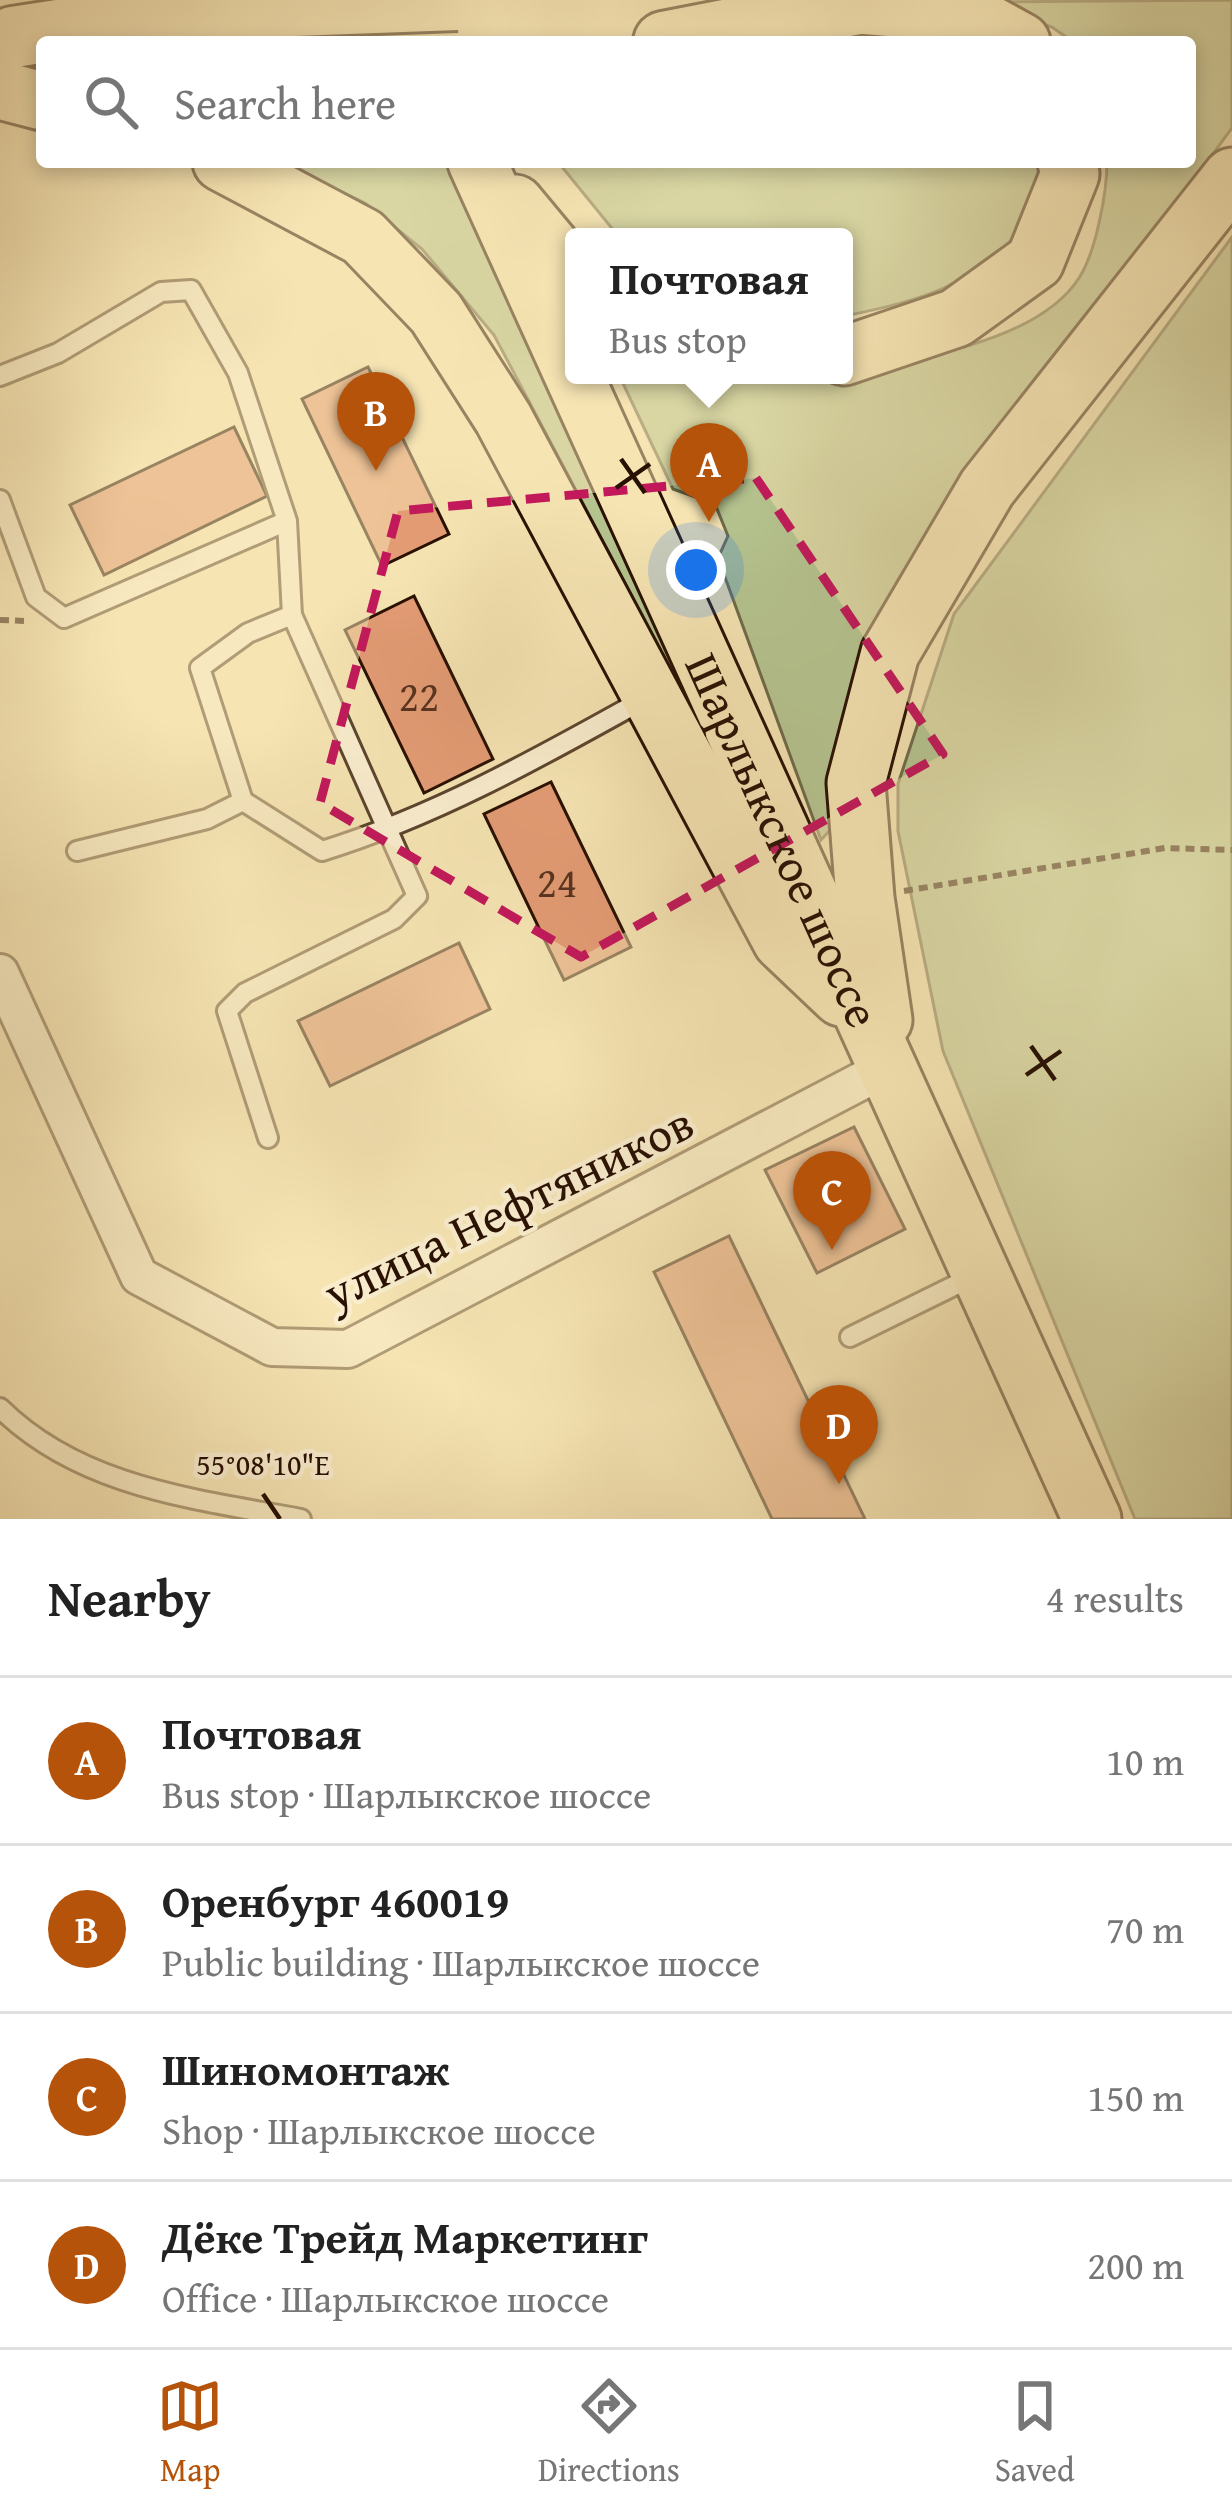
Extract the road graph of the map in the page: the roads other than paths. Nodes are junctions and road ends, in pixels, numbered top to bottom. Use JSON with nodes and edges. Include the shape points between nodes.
{"nodes":[{"id":1,"x":408,"y":0,"type":"edge"},
{"id":2,"x":457,"y":0,"type":"edge"},
{"id":3,"x":869,"y":2,"type":"edge"},
{"id":4,"x":80,"y":36,"type":"edge"},
{"id":5,"x":422,"y":36,"type":"edge"},
{"id":6,"x":700,"y":36,"type":"edge"},
{"id":7,"x":1010,"y":36,"type":"edge"},
{"id":8,"x":14,"y":52,"type":"edge"},
{"id":9,"x":36,"y":90,"type":"edge"},
{"id":10,"x":233,"y":168,"type":"edge"},
{"id":11,"x":482,"y":168,"type":"edge"},
{"id":12,"x":484,"y":168,"type":"edge"},
{"id":13,"x":1068,"y":168,"type":"edge"},
{"id":14,"x":1232,"y":177,"type":"edge"},
{"id":15,"x":565,"y":264,"type":"edge"},
{"id":16,"x":853,"y":353,"type":"edge"},
{"id":17,"x":565,"y":355,"type":"edge"},
{"id":18,"x":0,"y":376,"type":"edge"},
{"id":19,"x":578,"y":384,"type":"edge"},
{"id":20,"x":0,"y":500,"type":"edge"},
{"id":21,"x":287,"y":521,"type":"junction"},
{"id":22,"x":292,"y":615,"type":"junction"},
{"id":23,"x":652,"y":695,"type":"junction"},
{"id":24,"x":243,"y":801,"type":"junction"},
{"id":25,"x":392,"y":829,"type":"junction"},
{"id":26,"x":77,"y":851,"type":"dead end"},
{"id":27,"x":0,"y":973,"type":"edge"},
{"id":28,"x":860,"y":1015,"type":"junction"},
{"id":29,"x":890,"y":1066,"type":"junction"},
{"id":30,"x":268,"y":1138,"type":"dead end"},
{"id":31,"x":982,"y":1272,"type":"junction"},
{"id":32,"x":850,"y":1337,"type":"dead end"},
{"id":33,"x":0,"y":1408,"type":"edge"},
{"id":34,"x":301,"y":1519,"type":"edge"},
{"id":35,"x":1092,"y":1519,"type":"edge"}],
"edges":[{"from":1,"to":5,"type":"main road"},
{"from":2,"to":4,"type":"highway","bridge":true,"via":[[187,10]]},
{"from":3,"to":6,"type":"highway"},
{"from":3,"to":7,"type":"main road","via":[[970,14]]},
{"from":8,"to":9,"type":"main road"},
{"from":10,"to":23,"type":"main road","via":[[363,236],[436,313],[503,418]]},
{"from":11,"to":17,"type":"main road","name":"Шарлыкское шоссе"},
{"from":12,"to":15,"type":"main road"},
{"from":13,"to":16,"type":"main road","via":[[1035,261],[956,318]]},
{"from":14,"to":29,"type":"main road","via":[[987,488],[890,653],[856,784]]},
{"from":18,"to":21,"type":"lane","via":[[58,353],[161,292],[190,290],[238,373]]},
{"from":19,"to":28,"type":"main road","name":"Шарлыкское шоссе"},
{"from":20,"to":21,"type":"lane","via":[[36,597],[64,618]]},
{"from":21,"to":22,"type":"lane"},
{"from":22,"to":24,"type":"lane","via":[[200,668]]},
{"from":22,"to":25,"type":"lane"},
{"from":23,"to":25,"type":"lane"},
{"from":23,"to":28,"type":"main road","via":[[782,941]]},
{"from":24,"to":25,"type":"lane","via":[[322,851]]},
{"from":24,"to":26,"type":"lane","via":[[207,819]]},
{"from":25,"to":30,"type":"lane","via":[[417,896],[394,920],[245,993],[227,1011]]},
{"from":27,"to":29,"type":"street","name":"улица Нефтяников","via":[[139,1276],[272,1347],[348,1349]]},
{"from":28,"to":29,"type":"main road","name":"Шарлыкское шоссе"},
{"from":29,"to":31,"type":"main road","name":"Шарлыкское шоссе"},
{"from":31,"to":32,"type":"lane"},
{"from":31,"to":35,"type":"main road","name":"Шарлыкское шоссе"},
{"from":33,"to":34,"type":"lane","via":[[35,1443],[109,1478]]}]}
